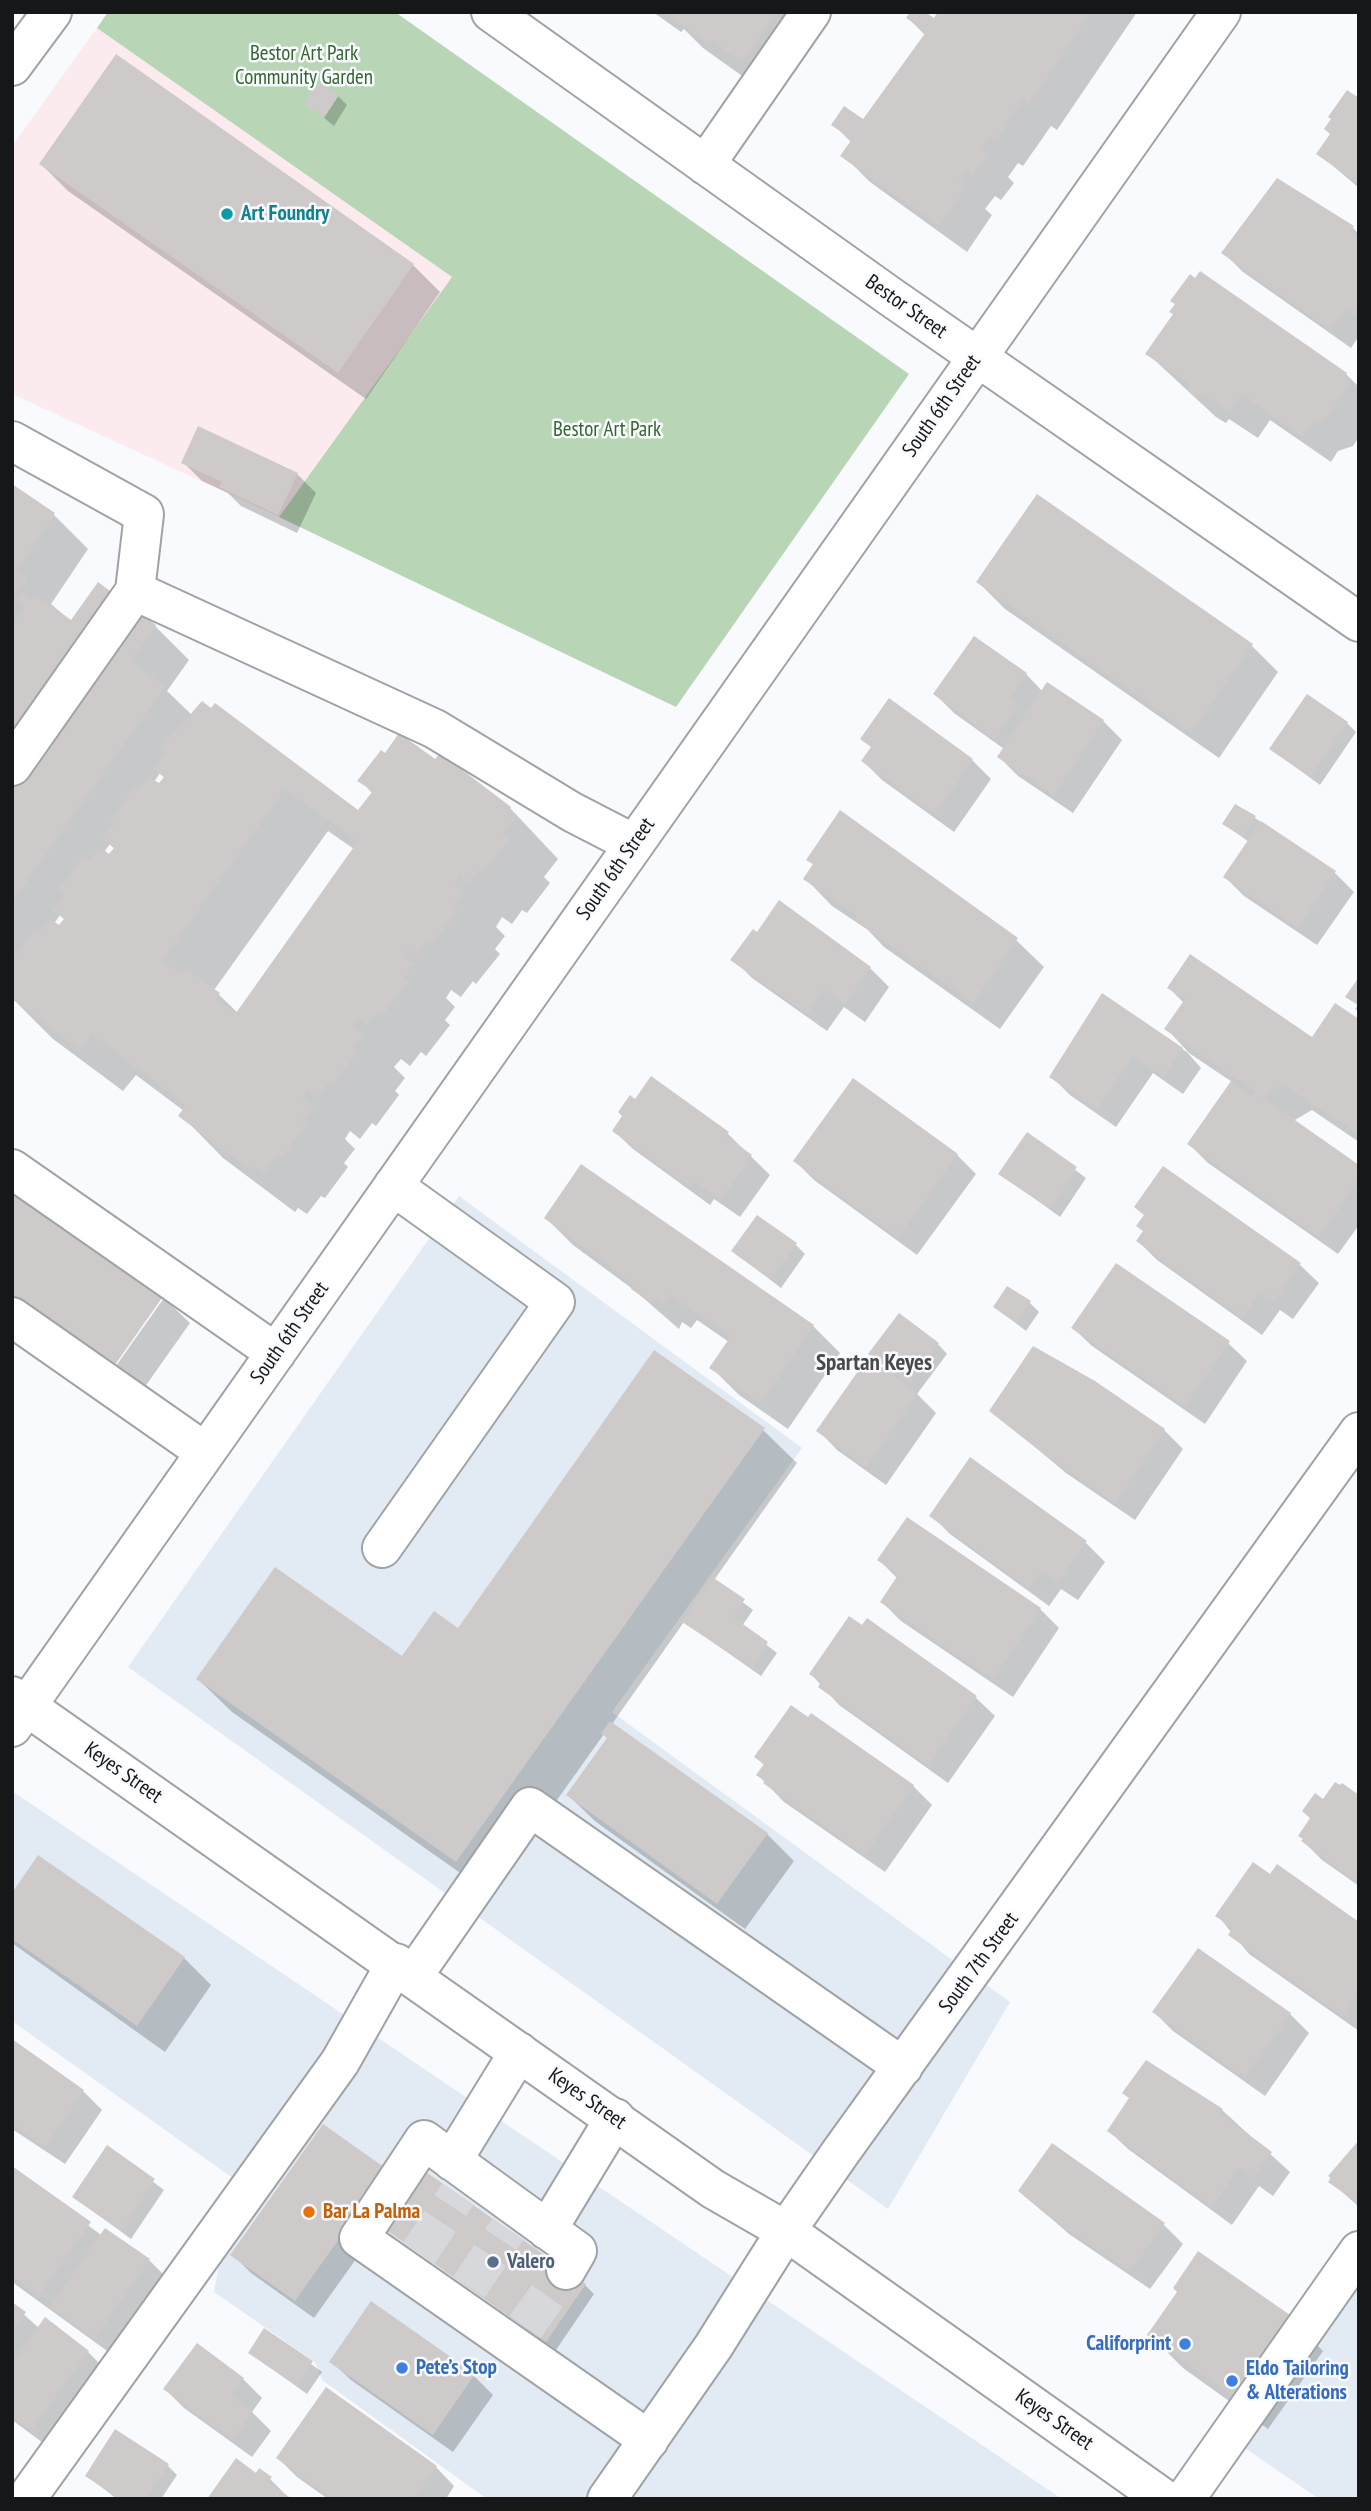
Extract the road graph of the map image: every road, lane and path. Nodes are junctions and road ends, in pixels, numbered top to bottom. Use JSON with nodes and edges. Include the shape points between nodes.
{"nodes":[{"id":1,"x":52,"y":12,"type":"edge"},
{"id":2,"x":491,"y":12,"type":"edge"},
{"id":3,"x":811,"y":12,"type":"edge"},
{"id":4,"x":1221,"y":12,"type":"edge"},
{"id":5,"x":12,"y":66,"type":"edge"},
{"id":6,"x":705,"y":165,"type":"junction"},
{"id":7,"x":976,"y":357,"type":"junction"},
{"id":8,"x":12,"y":441,"type":"edge"},
{"id":9,"x":135,"y":591,"type":"junction"},
{"id":10,"x":1359,"y":622,"type":"edge"},
{"id":11,"x":12,"y":766,"type":"edge"},
{"id":12,"x":634,"y":844,"type":"junction"},
{"id":13,"x":12,"y":1168,"type":"edge"},
{"id":14,"x":393,"y":1186,"type":"junction"},
{"id":15,"x":12,"y":1317,"type":"edge"},
{"id":16,"x":276,"y":1353,"type":"junction"},
{"id":17,"x":1359,"y":1433,"type":"edge"},
{"id":18,"x":205,"y":1452,"type":"junction"},
{"id":19,"x":382,"y":1548,"type":"dead end"},
{"id":20,"x":17,"y":1710,"type":"edge"},
{"id":21,"x":404,"y":1969,"type":"junction"},
{"id":22,"x":519,"y":2052,"type":"junction"},
{"id":23,"x":903,"y":2067,"type":"junction"},
{"id":24,"x":615,"y":2118,"type":"junction"},
{"id":25,"x":460,"y":2177,"type":"junction"},
{"id":26,"x":525,"y":2223,"type":"junction"},
{"id":27,"x":786,"y":2231,"type":"junction"},
{"id":28,"x":1359,"y":2251,"type":"edge"},
{"id":29,"x":566,"y":2270,"type":"tunnel mouth"},
{"id":30,"x":649,"y":2440,"type":"junction"},
{"id":31,"x":26,"y":2499,"type":"edge"},
{"id":32,"x":607,"y":2499,"type":"edge"},
{"id":33,"x":1164,"y":2499,"type":"edge"},
{"id":34,"x":1185,"y":2499,"type":"edge"}],
"edges":[{"from":1,"to":5,"type":"street"},
{"from":2,"to":6,"type":"street","name":"Bestor Street"},
{"from":3,"to":6,"type":"street"},
{"from":4,"to":7,"type":"street","name":"South 6th Street"},
{"from":6,"to":7,"type":"street","name":"Bestor Street"},
{"from":7,"to":10,"type":"street","name":"Bestor Street"},
{"from":7,"to":12,"type":"street","name":"South 6th Street"},
{"from":8,"to":9,"type":"street","via":[[144,514]]},
{"from":9,"to":11,"type":"street"},
{"from":9,"to":12,"type":"street","via":[[435,729]]},
{"from":12,"to":14,"type":"street","name":"South 6th Street"},
{"from":13,"to":16,"type":"street"},
{"from":14,"to":16,"type":"street","name":"South 6th Street"},
{"from":14,"to":19,"type":"street","via":[[555,1302]]},
{"from":15,"to":18,"type":"street"},
{"from":16,"to":18,"type":"street","name":"South 6th Street"},
{"from":17,"to":23,"type":"street","name":"South 7th Street"},
{"from":18,"to":20,"type":"street","name":"South 6th Street"},
{"from":20,"to":21,"type":"street","name":"Keyes Street"},
{"from":21,"to":22,"type":"street","name":"Keyes Street"},
{"from":21,"to":23,"type":"street","via":[[530,1807]]},
{"from":21,"to":31,"type":"street"},
{"from":22,"to":24,"type":"street","name":"Keyes Street"},
{"from":22,"to":25,"type":"street"},
{"from":23,"to":27,"type":"street","name":"South 7th Street"},
{"from":24,"to":26,"type":"street"},
{"from":24,"to":27,"type":"street","name":"Keyes Street","via":[[713,2189]]},
{"from":25,"to":26,"type":"street"},
{"from":25,"to":30,"type":"street","via":[[424,2140],[359,2238],[412,2263],[462,2297]]},
{"from":26,"to":29,"type":"street","via":[[578,2250]]},
{"from":27,"to":30,"type":"street","name":"South 7th Street"},
{"from":27,"to":33,"type":"street","name":"Keyes Street"},
{"from":28,"to":34,"type":"street"},
{"from":30,"to":32,"type":"street","name":"South 7th Street"}]}
